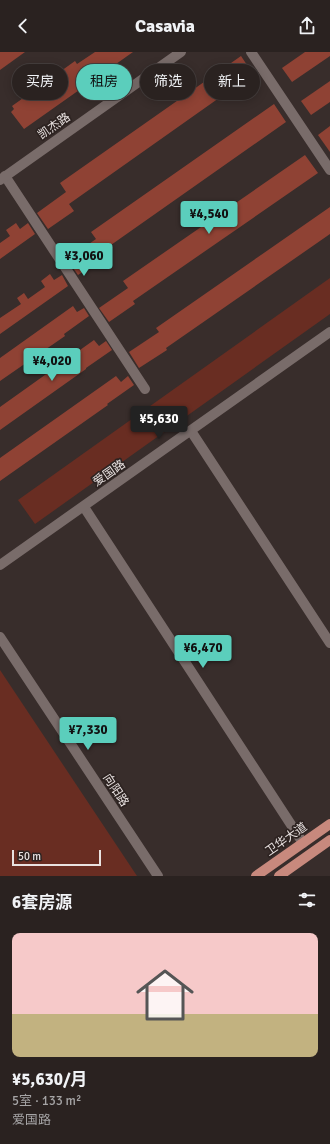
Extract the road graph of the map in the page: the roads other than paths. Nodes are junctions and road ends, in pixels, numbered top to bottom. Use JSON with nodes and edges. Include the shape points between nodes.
{"nodes":[{"id":1,"x":181,"y":52,"type":"edge"},
{"id":2,"x":251,"y":52,"type":"edge"},
{"id":3,"x":330,"y":170,"type":"edge"},
{"id":4,"x":2,"y":178,"type":"edge"},
{"id":5,"x":330,"y":332,"type":"edge"},
{"id":6,"x":145,"y":389,"type":"dead end"},
{"id":7,"x":191,"y":431,"type":"junction"},
{"id":8,"x":84,"y":506,"type":"junction"},
{"id":9,"x":0,"y":566,"type":"edge"},
{"id":10,"x":0,"y":638,"type":"edge"},
{"id":11,"x":330,"y":643,"type":"edge"},
{"id":12,"x":330,"y":824,"type":"edge"},
{"id":13,"x":330,"y":840,"type":"edge"},
{"id":14,"x":303,"y":843,"type":"junction"},
{"id":15,"x":158,"y":876,"type":"edge"},
{"id":16,"x":256,"y":876,"type":"edge"},
{"id":17,"x":279,"y":876,"type":"edge"}],
"edges":[{"from":1,"to":4,"type":"street","name":"凯杰路"},
{"from":2,"to":3,"type":"street"},
{"from":4,"to":6,"type":"street"},
{"from":5,"to":7,"type":"street","name":"爱国路"},
{"from":7,"to":8,"type":"street","name":"爱国路"},
{"from":7,"to":11,"type":"street"},
{"from":8,"to":9,"type":"street","name":"爱国路"},
{"from":8,"to":14,"type":"street"},
{"from":10,"to":15,"type":"street","name":"向阳路"},
{"from":12,"to":14,"type":"main road","name":"卫华大道"},
{"from":13,"to":17,"type":"main road"},
{"from":14,"to":16,"type":"main road","name":"卫华大道"}]}
